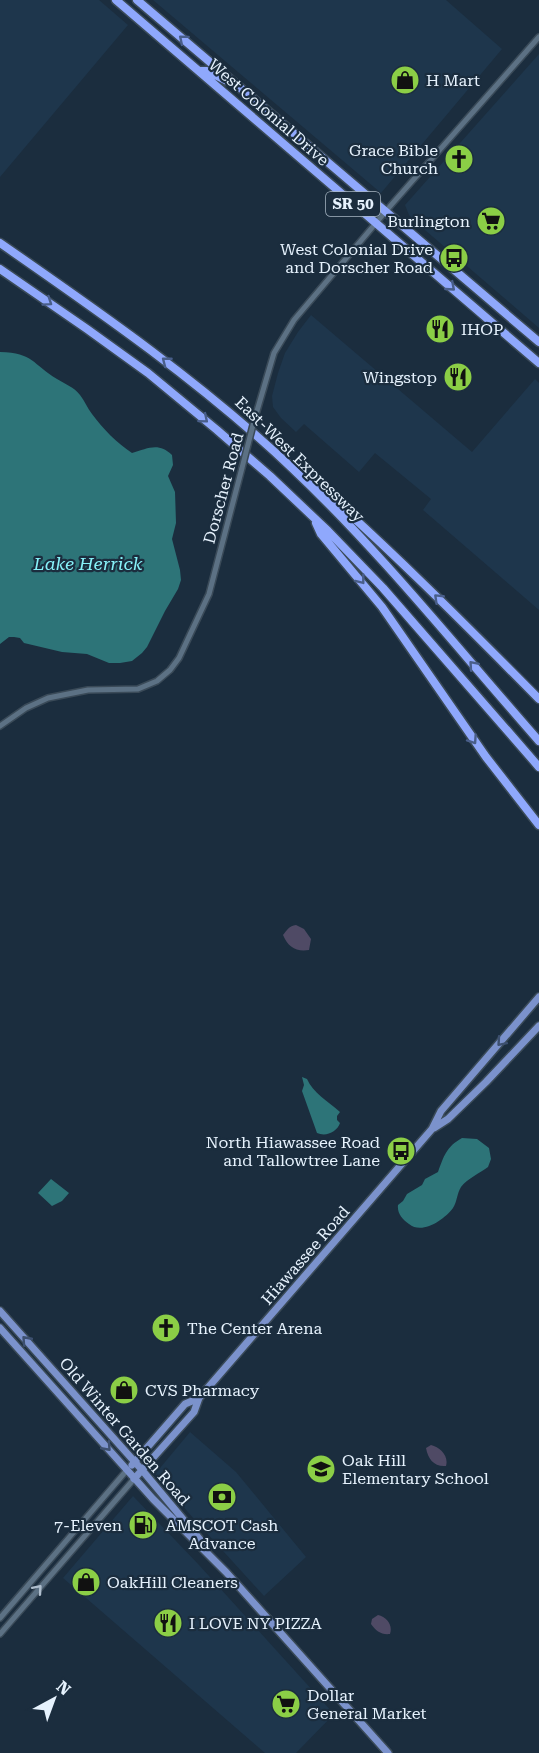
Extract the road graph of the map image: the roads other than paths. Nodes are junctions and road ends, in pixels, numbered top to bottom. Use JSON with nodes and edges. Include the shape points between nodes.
{"nodes":[{"id":1,"x":116,"y":0,"type":"edge"},
{"id":2,"x":137,"y":0,"type":"edge"},
{"id":3,"x":539,"y":37,"type":"edge"},
{"id":4,"x":168,"y":44,"type":"junction"},
{"id":5,"x":210,"y":62,"type":"junction"},
{"id":6,"x":199,"y":71,"type":"junction"},
{"id":7,"x":243,"y":91,"type":"junction"},
{"id":8,"x":386,"y":211,"type":"junction"},
{"id":9,"x":376,"y":223,"type":"junction"},
{"id":10,"x":0,"y":243,"type":"edge"},
{"id":11,"x":0,"y":269,"type":"edge"},
{"id":12,"x":539,"y":342,"type":"edge"},
{"id":13,"x":539,"y":363,"type":"edge"},
{"id":14,"x":291,"y":467,"type":"junction"},
{"id":15,"x":313,"y":518,"type":"junction"},
{"id":16,"x":539,"y":699,"type":"edge"},
{"id":17,"x":0,"y":726,"type":"edge"},
{"id":18,"x":539,"y":741,"type":"edge"},
{"id":19,"x":539,"y":767,"type":"edge"},
{"id":20,"x":539,"y":825,"type":"edge"},
{"id":21,"x":539,"y":997,"type":"edge"},
{"id":22,"x":539,"y":1026,"type":"edge"},
{"id":23,"x":432,"y":1130,"type":"junction"},
{"id":24,"x":0,"y":1311,"type":"edge"},
{"id":25,"x":0,"y":1328,"type":"edge"},
{"id":26,"x":199,"y":1398,"type":"junction"},
{"id":27,"x":135,"y":1462,"type":"junction"},
{"id":28,"x":127,"y":1470,"type":"junction"},
{"id":29,"x":142,"y":1470,"type":"junction"},
{"id":30,"x":134,"y":1479,"type":"junction"},
{"id":31,"x":226,"y":1572,"type":"junction"},
{"id":32,"x":0,"y":1618,"type":"edge"},
{"id":33,"x":0,"y":1634,"type":"edge"},
{"id":34,"x":388,"y":1753,"type":"edge"}],
"edges":[{"from":1,"to":4,"type":"highway","name":"West Colonial Drive","number":"SR 50"},
{"from":5,"to":2,"type":"highway","name":"West Colonial Drive","number":"SR 50","one_way":true},
{"from":3,"to":8,"type":"street","name":"Dorscher Road"},
{"from":4,"to":5,"type":"highway","via":[[194,60]]},
{"from":4,"to":6,"type":"highway","name":"West Colonial Drive","number":"SR 50"},
{"from":5,"to":7,"type":"highway","name":"West Colonial Drive","number":"SR 50"},
{"from":6,"to":7,"type":"highway","via":[[212,73]]},
{"from":6,"to":9,"type":"highway","name":"West Colonial Drive","number":"SR 50"},
{"from":7,"to":8,"type":"highway","name":"West Colonial Drive","number":"SR 50"},
{"from":8,"to":9,"type":"street","name":"Dorscher Road"},
{"from":8,"to":12,"type":"highway","name":"West Colonial Drive","number":"SR 50"},
{"from":9,"to":13,"type":"highway","name":"West Colonial Drive","number":"SR 50","one_way":true},
{"from":9,"to":17,"type":"street","name":"Dorscher Road","bridge":true,"via":[[285,332],[274,353],[209,594],[179,658],[158,681],[138,689],[88,690],[48,698]]},
{"from":14,"to":10,"type":"highway","name":"East-West Expressway","one_way":true,"via":[[166,361]]},
{"from":11,"to":15,"type":"highway","name":"East-West Expressway","one_way":true,"via":[[148,373],[270,476]]},
{"from":16,"to":14,"type":"highway","one_way":true,"via":[[342,507],[302,471]]},
{"from":18,"to":14,"type":"highway","name":"East-West Expressway","one_way":true,"via":[[359,537]]},
{"from":15,"to":19,"type":"highway","name":"East-West Expressway","via":[[383,588]]},
{"from":15,"to":20,"type":"highway","one_way":true,"via":[[321,534],[382,607],[486,757]]},
{"from":21,"to":23,"type":"main road","name":"Hiawassee Road","one_way":true,"via":[[441,1111]]},
{"from":22,"to":23,"type":"main road","name":"Hiawassee Road","via":[[448,1119]]},
{"from":23,"to":26,"type":"main road","name":"Hiawassee Road"},
{"from":27,"to":24,"type":"main road","name":"Old Winter Garden Road","one_way":true},
{"from":25,"to":28,"type":"main road","name":"Old Winter Garden Road","one_way":true},
{"from":26,"to":27,"type":"main road","name":"Hiawassee Road","via":[[185,1404]]},
{"from":26,"to":29,"type":"main road","name":"Hiawassee Road","via":[[194,1412]]},
{"from":27,"to":28,"type":"main road","name":"Hiawassee Road"},
{"from":27,"to":29,"type":"main road","name":"Old Winter Garden Road"},
{"from":28,"to":30,"type":"main road","name":"Old Winter Garden Road"},
{"from":28,"to":32,"type":"street"},
{"from":29,"to":30,"type":"main road","name":"Hiawassee Road"},
{"from":29,"to":31,"type":"main road","name":"Old Winter Garden Road"},
{"from":30,"to":31,"type":"main road","name":"Old Winter Garden Road"},
{"from":33,"to":30,"type":"street","one_way":true},
{"from":31,"to":34,"type":"main road","name":"Old Winter Garden Road"}]}
